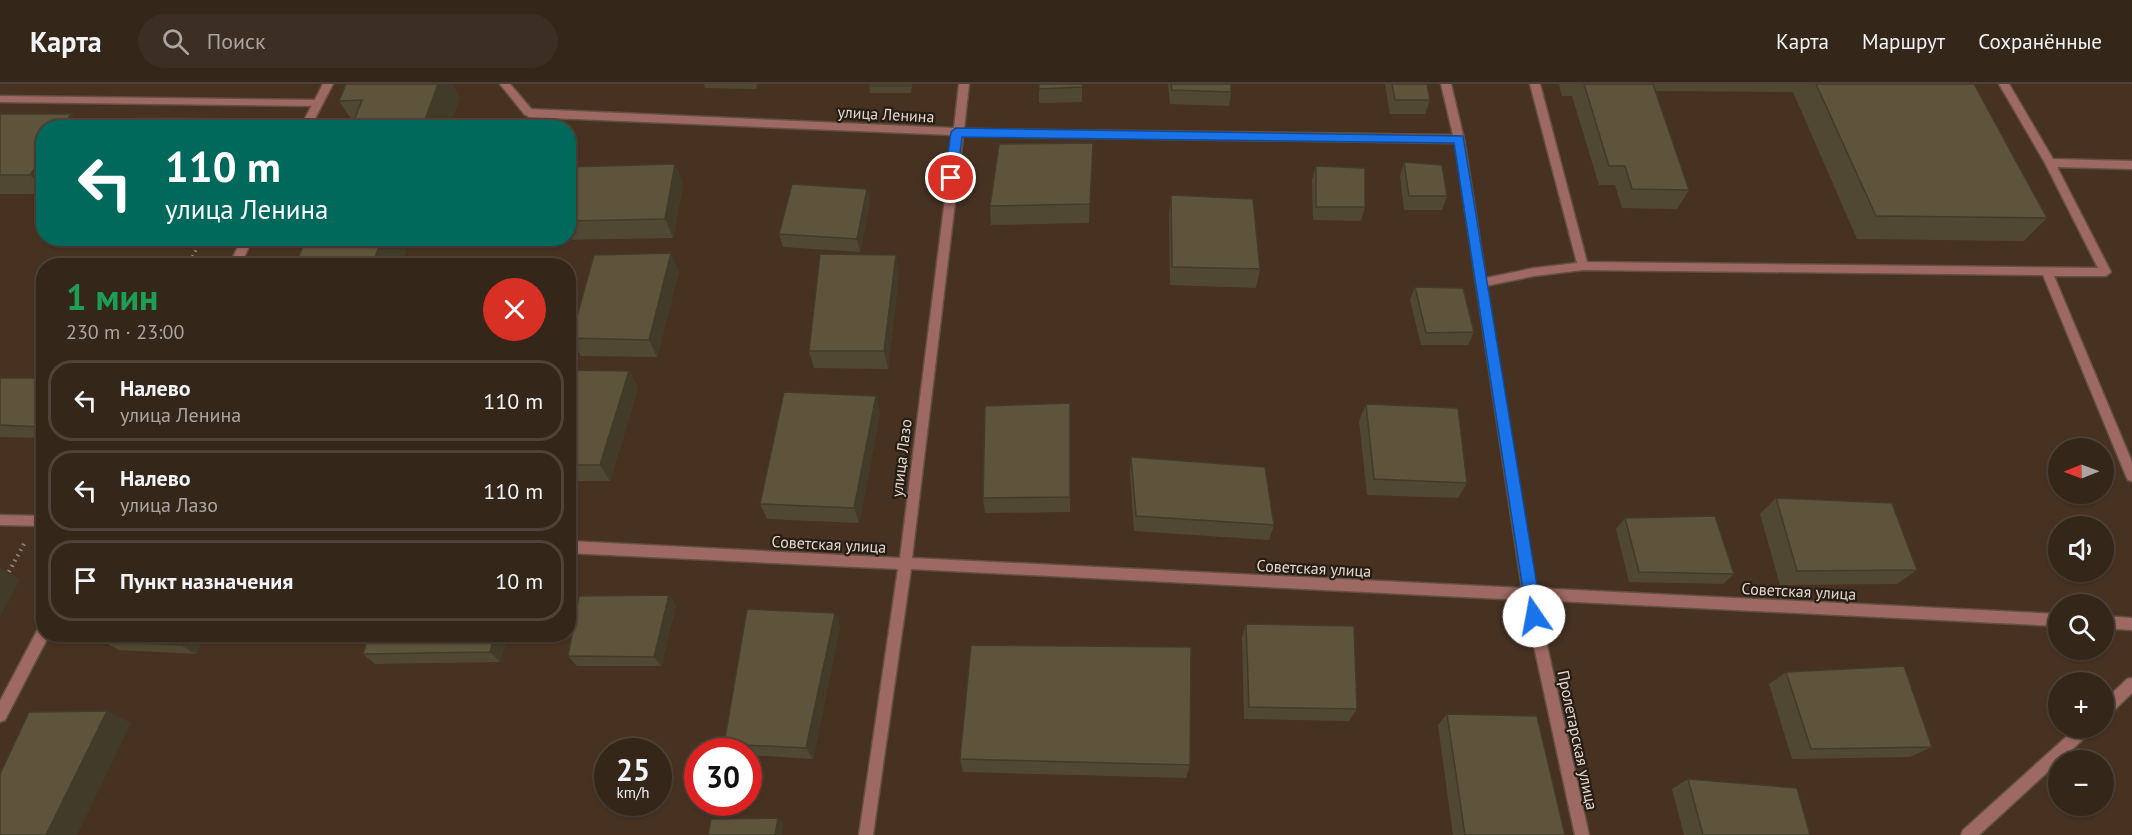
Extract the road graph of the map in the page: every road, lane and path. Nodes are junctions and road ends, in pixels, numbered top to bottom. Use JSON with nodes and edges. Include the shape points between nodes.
{"nodes":[{"id":1,"x":328,"y":84,"type":"edge"},
{"id":2,"x":506,"y":84,"type":"edge"},
{"id":3,"x":964,"y":84,"type":"edge"},
{"id":4,"x":1446,"y":84,"type":"edge"},
{"id":5,"x":1535,"y":84,"type":"edge"},
{"id":6,"x":2004,"y":84,"type":"edge"},
{"id":7,"x":0,"y":99,"type":"edge"},
{"id":8,"x":318,"y":103,"type":"junction"},
{"id":9,"x":309,"y":120,"type":"edge"},
{"id":10,"x":956,"y":132,"type":"junction"},
{"id":11,"x":1459,"y":139,"type":"junction"},
{"id":12,"x":2050,"y":163,"type":"junction"},
{"id":13,"x":2132,"y":165,"type":"edge"},
{"id":14,"x":1583,"y":266,"type":"junction"},
{"id":15,"x":2047,"y":272,"type":"junction"},
{"id":16,"x":1481,"y":283,"type":"junction"},
{"id":17,"x":2132,"y":476,"type":"edge"},
{"id":18,"x":0,"y":520,"type":"edge"},
{"id":19,"x":36,"y":521,"type":"edge"},
{"id":20,"x":36,"y":528,"type":"edge"},
{"id":21,"x":576,"y":547,"type":"edge"},
{"id":22,"x":905,"y":565,"type":"junction"},
{"id":23,"x":5,"y":579,"type":"dead end"},
{"id":24,"x":1529,"y":595,"type":"junction"},
{"id":25,"x":2048,"y":620,"type":"edge"},
{"id":26,"x":2114,"y":623,"type":"edge"},
{"id":27,"x":2132,"y":624,"type":"edge"},
{"id":28,"x":39,"y":642,"type":"edge"},
{"id":29,"x":2132,"y":684,"type":"edge"},
{"id":30,"x":2114,"y":701,"type":"edge"},
{"id":31,"x":0,"y":715,"type":"edge"},
{"id":32,"x":2074,"y":738,"type":"edge"},
{"id":33,"x":866,"y":835,"type":"edge"},
{"id":34,"x":1582,"y":835,"type":"edge"},
{"id":35,"x":1968,"y":835,"type":"edge"}],
"edges":[{"from":1,"to":8,"type":"street"},
{"from":2,"to":10,"type":"street","name":"улица Ленина","via":[[529,113]]},
{"from":3,"to":10,"type":"street","name":"улица Лазо"},
{"from":4,"to":11,"type":"street","name":"Пролетарская улица"},
{"from":5,"to":14,"type":"street"},
{"from":6,"to":12,"type":"street"},
{"from":7,"to":8,"type":"street"},
{"from":8,"to":9,"type":"street"},
{"from":10,"to":11,"type":"street","name":"улица Ленина"},
{"from":10,"to":22,"type":"street","name":"улица Лазо"},
{"from":11,"to":16,"type":"street","name":"Пролетарская улица"},
{"from":12,"to":13,"type":"street"},
{"from":12,"to":15,"type":"street","via":[[2106,272]]},
{"from":14,"to":15,"type":"street"},
{"from":14,"to":16,"type":"street"},
{"from":15,"to":17,"type":"street"},
{"from":16,"to":24,"type":"street","name":"Пролетарская улица"},
{"from":18,"to":19,"type":"street"},
{"from":20,"to":23,"type":"path"},
{"from":21,"to":22,"type":"street","name":"Советская улица"},
{"from":22,"to":24,"type":"street","name":"Советская улица"},
{"from":22,"to":33,"type":"street","name":"улица Лазо"},
{"from":24,"to":25,"type":"street","name":"Советская улица"},
{"from":24,"to":34,"type":"street","name":"Пролетарская улица"},
{"from":26,"to":27,"type":"street"},
{"from":28,"to":31,"type":"street"},
{"from":29,"to":30,"type":"street"},
{"from":32,"to":35,"type":"street"}]}
